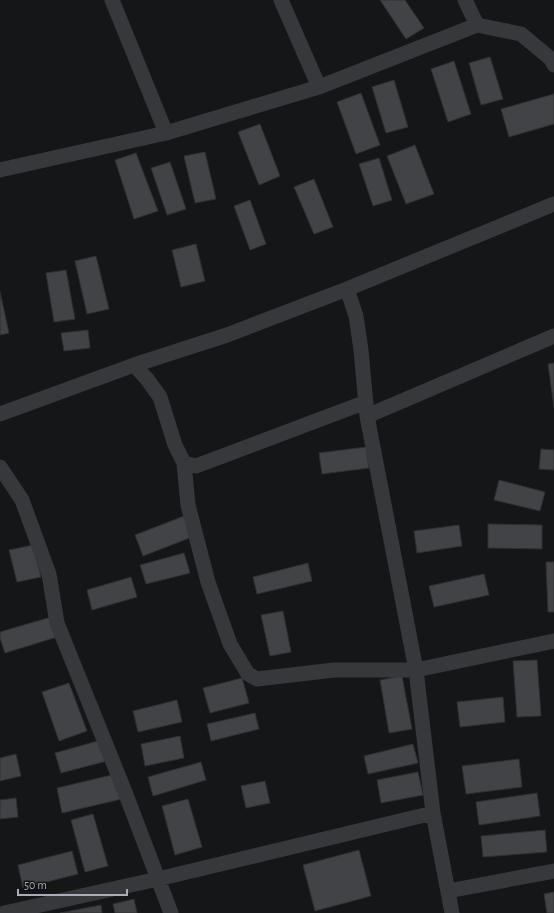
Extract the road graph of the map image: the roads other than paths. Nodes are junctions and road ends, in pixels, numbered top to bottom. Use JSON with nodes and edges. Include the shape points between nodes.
{"nodes":[{"id":1,"x":112,"y":0,"type":"edge"},
{"id":2,"x":281,"y":0,"type":"edge"},
{"id":3,"x":465,"y":0,"type":"edge"},
{"id":4,"x":476,"y":25,"type":"junction"},
{"id":5,"x":554,"y":65,"type":"edge"},
{"id":6,"x":319,"y":87,"type":"junction"},
{"id":7,"x":166,"y":132,"type":"junction"},
{"id":8,"x":0,"y":170,"type":"edge"},
{"id":9,"x":554,"y":204,"type":"edge"},
{"id":10,"x":347,"y":289,"type":"junction"},
{"id":11,"x":554,"y":336,"type":"edge"},
{"id":12,"x":134,"y":365,"type":"junction"},
{"id":13,"x":367,"y":409,"type":"junction"},
{"id":14,"x":0,"y":414,"type":"edge"},
{"id":15,"x":184,"y":464,"type":"junction"},
{"id":16,"x":0,"y":468,"type":"edge"},
{"id":17,"x":554,"y":641,"type":"edge"},
{"id":18,"x":416,"y":670,"type":"junction"},
{"id":19,"x":433,"y":813,"type":"junction"},
{"id":20,"x":554,"y":871,"type":"edge"},
{"id":21,"x":158,"y":879,"type":"junction"},
{"id":22,"x":448,"y":891,"type":"junction"},
{"id":23,"x":4,"y":913,"type":"edge"},
{"id":24,"x":170,"y":913,"type":"edge"},
{"id":25,"x":452,"y":913,"type":"edge"}],
"edges":[{"from":1,"to":7,"type":"street"},
{"from":2,"to":6,"type":"street"},
{"from":3,"to":4,"type":"street"},
{"from":4,"to":5,"type":"street","via":[[521,34],[551,58]]},
{"from":4,"to":6,"type":"street"},
{"from":6,"to":7,"type":"street"},
{"from":7,"to":8,"type":"street"},
{"from":9,"to":10,"type":"street"},
{"from":10,"to":12,"type":"street","via":[[227,335]]},
{"from":10,"to":13,"type":"street","via":[[356,316]]},
{"from":11,"to":13,"type":"street"},
{"from":12,"to":14,"type":"street"},
{"from":12,"to":15,"type":"street","via":[[160,397],[175,445]]},
{"from":13,"to":15,"type":"street","via":[[196,466]]},
{"from":13,"to":18,"type":"street"},
{"from":15,"to":18,"type":"street","via":[[188,505],[208,582],[230,644],[248,674],[257,679],[334,670]]},
{"from":16,"to":21,"type":"street","via":[[22,500],[49,574],[57,623]]},
{"from":17,"to":18,"type":"street"},
{"from":18,"to":19,"type":"street"},
{"from":19,"to":21,"type":"street"},
{"from":19,"to":22,"type":"street"},
{"from":20,"to":22,"type":"street"},
{"from":21,"to":23,"type":"street"},
{"from":21,"to":24,"type":"street"},
{"from":22,"to":25,"type":"street"}]}
